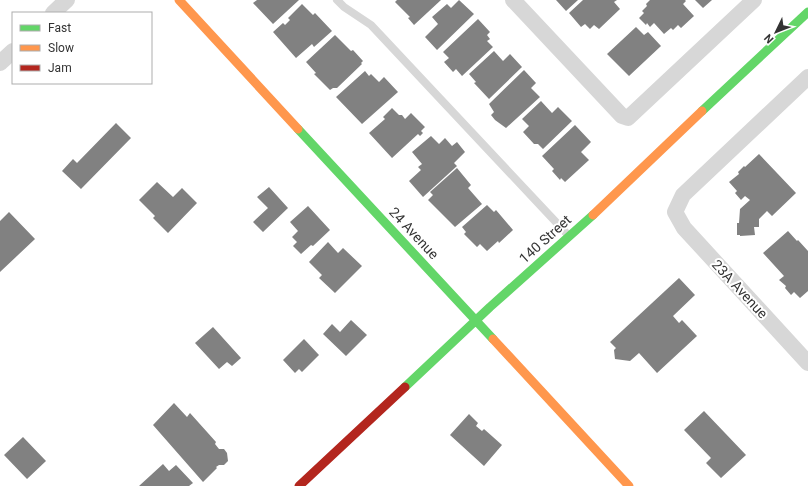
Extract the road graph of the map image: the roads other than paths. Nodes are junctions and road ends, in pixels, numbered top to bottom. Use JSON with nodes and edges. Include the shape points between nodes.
{"nodes":[{"id":1,"x":67,"y":0,"type":"edge"},
{"id":2,"x":179,"y":0,"type":"edge"},
{"id":3,"x":337,"y":0,"type":"edge"},
{"id":4,"x":513,"y":0,"type":"edge"},
{"id":5,"x":754,"y":0,"type":"edge"},
{"id":6,"x":54,"y":12,"type":"edge"},
{"id":7,"x":808,"y":12,"type":"edge"},
{"id":8,"x":12,"y":52,"type":"edge"},
{"id":9,"x":0,"y":63,"type":"edge"},
{"id":10,"x":808,"y":77,"type":"edge"},
{"id":11,"x":569,"y":236,"type":"junction"},
{"id":12,"x":476,"y":321,"type":"junction"},
{"id":13,"x":808,"y":363,"type":"edge"},
{"id":14,"x":299,"y":486,"type":"edge"},
{"id":15,"x":629,"y":486,"type":"edge"}],
"edges":[{"from":1,"to":6,"type":"street"},
{"from":2,"to":12,"type":"main road","name":"24 Avenue"},
{"from":3,"to":11,"type":"lane","via":[[371,25]]},
{"from":4,"to":5,"type":"street","via":[[622,116],[628,118]]},
{"from":7,"to":11,"type":"main road","name":"140 Street"},
{"from":8,"to":9,"type":"street"},
{"from":10,"to":13,"type":"street","name":"23A Avenue","via":[[683,195],[675,212],[684,228]]},
{"from":11,"to":12,"type":"main road","name":"140 Street"},
{"from":12,"to":14,"type":"main road","name":"140 Street"},
{"from":12,"to":15,"type":"main road","name":"24 Avenue"}]}
